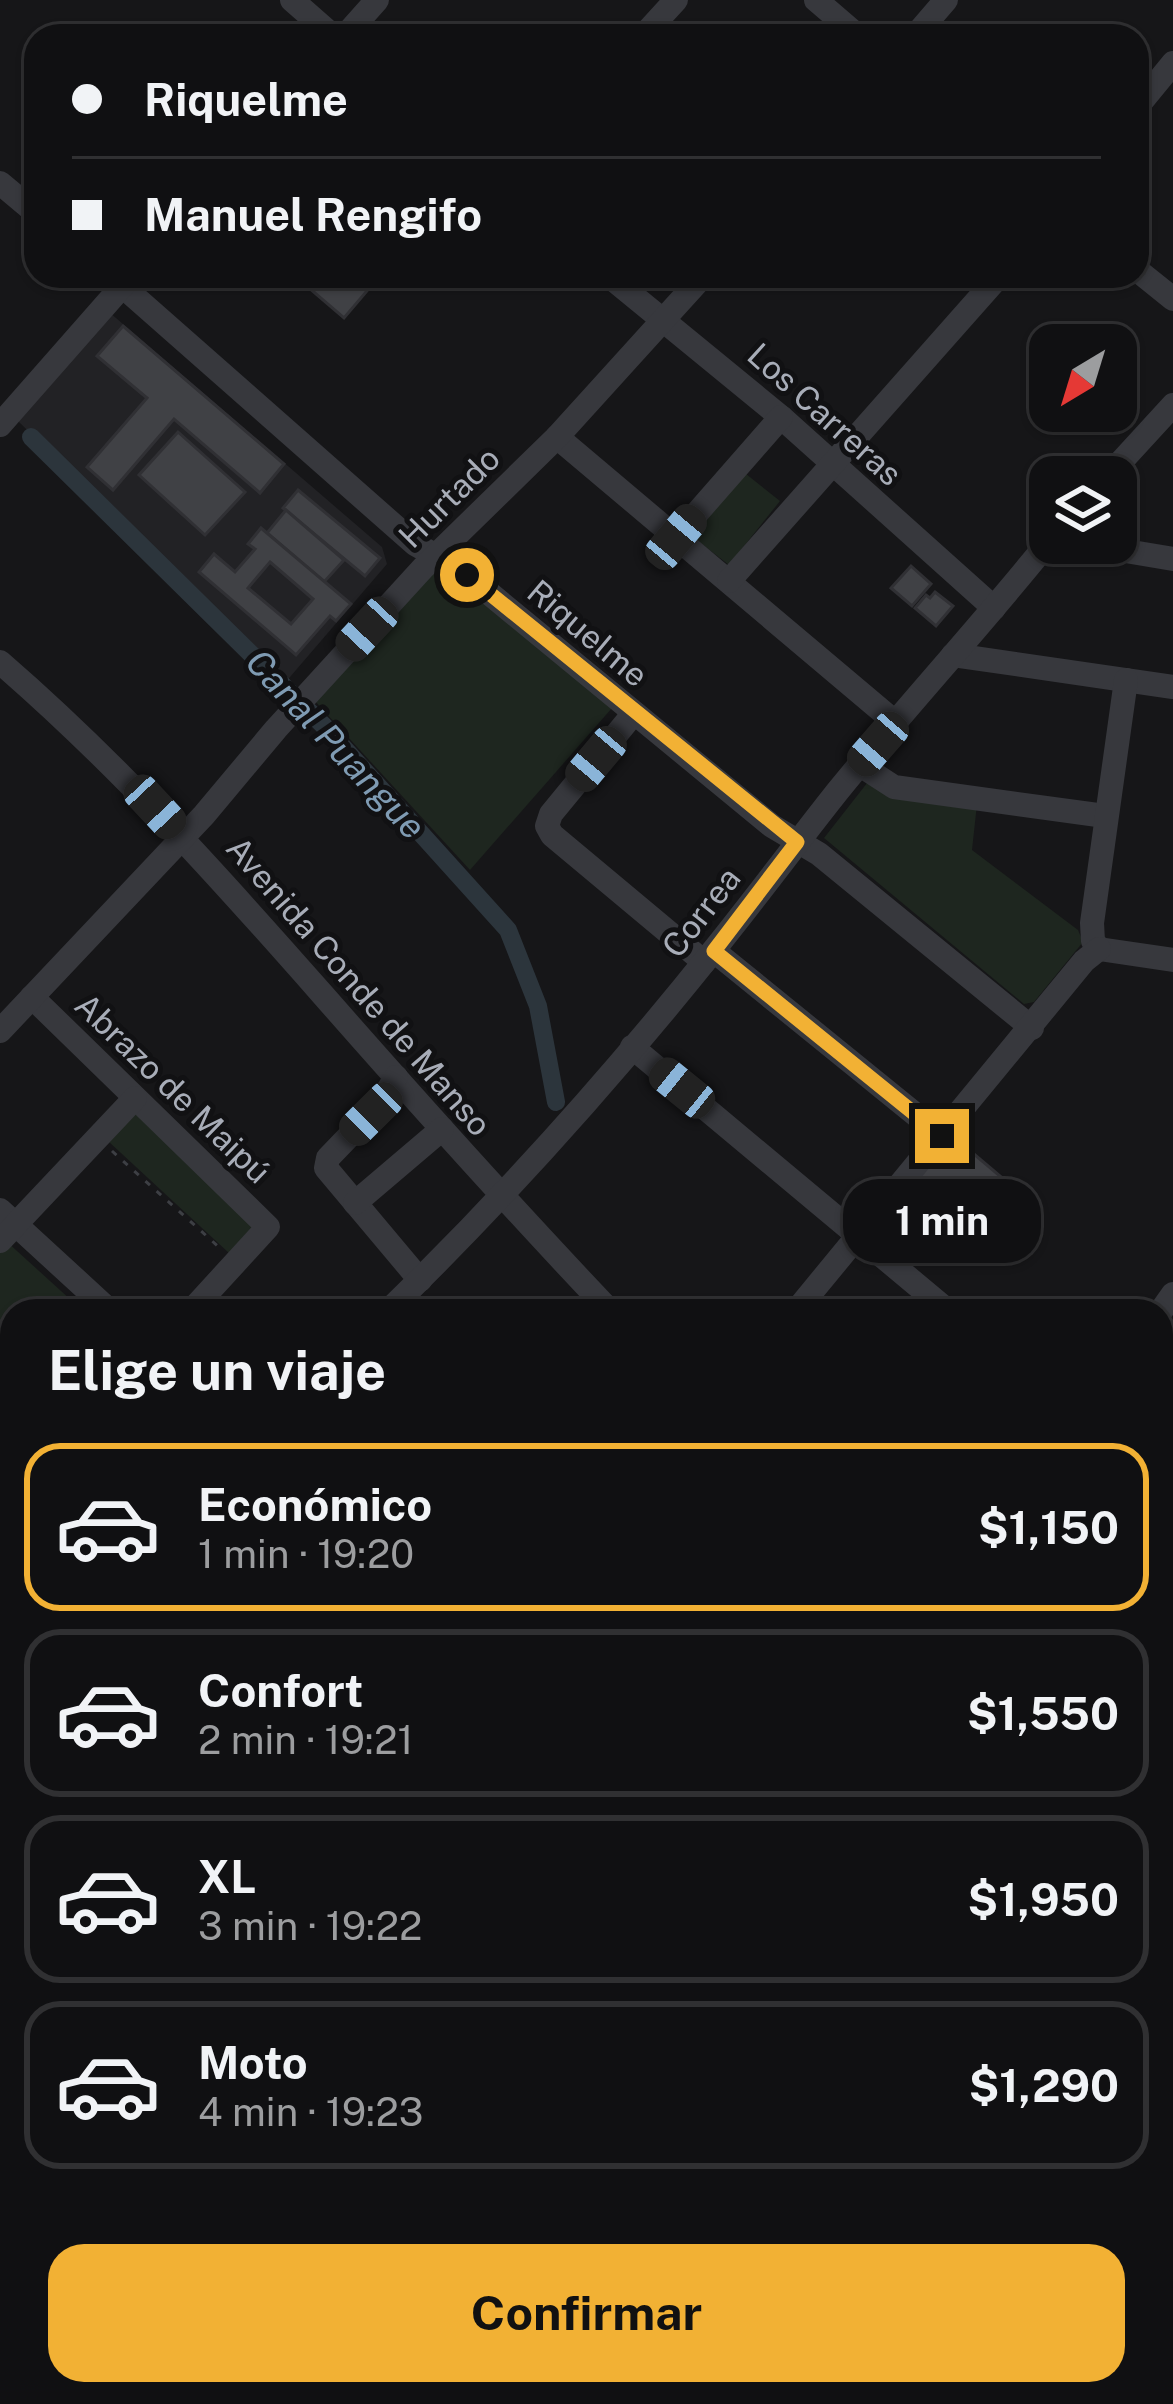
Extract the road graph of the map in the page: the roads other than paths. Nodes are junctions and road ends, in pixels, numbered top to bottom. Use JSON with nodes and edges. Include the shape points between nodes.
{"nodes":[{"id":1,"x":292,"y":0,"type":"edge"},
{"id":2,"x":377,"y":0,"type":"edge"},
{"id":3,"x":676,"y":0,"type":"edge"},
{"id":4,"x":816,"y":0,"type":"edge"},
{"id":5,"x":946,"y":0,"type":"edge"},
{"id":6,"x":319,"y":24,"type":"edge"},
{"id":7,"x":356,"y":24,"type":"edge"},
{"id":8,"x":654,"y":24,"type":"edge"},
{"id":9,"x":844,"y":24,"type":"edge"},
{"id":10,"x":925,"y":24,"type":"edge"},
{"id":11,"x":1173,"y":63,"type":"edge"},
{"id":12,"x":1149,"y":92,"type":"edge"},
{"id":13,"x":0,"y":183,"type":"edge"},
{"id":14,"x":24,"y":203,"type":"edge"},
{"id":15,"x":1149,"y":280,"type":"edge"},
{"id":16,"x":114,"y":288,"type":"edge"},
{"id":17,"x":132,"y":288,"type":"edge"},
{"id":18,"x":623,"y":288,"type":"edge"},
{"id":19,"x":692,"y":288,"type":"edge"},
{"id":20,"x":988,"y":288,"type":"edge"},
{"id":21,"x":1173,"y":299,"type":"edge"},
{"id":22,"x":663,"y":321,"type":"junction"},
{"id":23,"x":1173,"y":404,"type":"edge"},
{"id":24,"x":781,"y":417,"type":"junction"},
{"id":25,"x":0,"y":425,"type":"edge"},
{"id":26,"x":557,"y":436,"type":"junction"},
{"id":27,"x":1126,"y":456,"type":"edge"},
{"id":28,"x":832,"y":464,"type":"junction"},
{"id":29,"x":676,"y":537,"type":"junction"},
{"id":30,"x":1137,"y":553,"type":"edge"},
{"id":31,"x":436,"y":554,"type":"junction"},
{"id":32,"x":1173,"y":559,"type":"edge"},
{"id":33,"x":1031,"y":564,"type":"edge"},
{"id":34,"x":729,"y":581,"type":"junction"},
{"id":35,"x":994,"y":608,"type":"junction"},
{"id":36,"x":953,"y":655,"type":"junction"},
{"id":37,"x":0,"y":662,"type":"edge"},
{"id":38,"x":1126,"y":680,"type":"junction"},
{"id":39,"x":1173,"y":687,"type":"edge"},
{"id":40,"x":634,"y":713,"type":"junction"},
{"id":41,"x":896,"y":723,"type":"junction"},
{"id":42,"x":860,"y":765,"type":"junction"},
{"id":43,"x":1105,"y":816,"type":"junction"},
{"id":44,"x":183,"y":837,"type":"junction"},
{"id":45,"x":797,"y":842,"type":"junction"},
{"id":46,"x":1099,"y":950,"type":"junction"},
{"id":47,"x":709,"y":956,"type":"junction"},
{"id":48,"x":1173,"y":960,"type":"edge"},
{"id":49,"x":32,"y":997,"type":"junction"},
{"id":50,"x":1032,"y":1028,"type":"junction"},
{"id":51,"x":0,"y":1031,"type":"edge"},
{"id":52,"x":632,"y":1047,"type":"junction"},
{"id":53,"x":396,"y":1077,"type":"junction"},
{"id":54,"x":135,"y":1098,"type":"junction"},
{"id":55,"x":442,"y":1130,"type":"junction"},
{"id":56,"x":942,"y":1136,"type":"junction"},
{"id":57,"x":500,"y":1195,"type":"junction"},
{"id":58,"x":356,"y":1203,"type":"junction"},
{"id":59,"x":5,"y":1225,"type":"edge"},
{"id":60,"x":860,"y":1234,"type":"junction"},
{"id":61,"x":420,"y":1280,"type":"junction"},
{"id":62,"x":95,"y":1299,"type":"edge"},
{"id":63,"x":202,"y":1299,"type":"edge"},
{"id":64,"x":400,"y":1299,"type":"edge"},
{"id":65,"x":599,"y":1299,"type":"edge"},
{"id":66,"x":806,"y":1299,"type":"edge"},
{"id":67,"x":934,"y":1299,"type":"edge"}],
"edges":[{"from":1,"to":6,"type":"street"},
{"from":2,"to":7,"type":"street"},
{"from":3,"to":8,"type":"street"},
{"from":4,"to":9,"type":"street"},
{"from":5,"to":10,"type":"street"},
{"from":11,"to":12,"type":"street"},
{"from":13,"to":14,"type":"street"},
{"from":15,"to":21,"type":"street"},
{"from":16,"to":25,"type":"street"},
{"from":17,"to":31,"type":"street","name":"Riquelme"},
{"from":18,"to":22,"type":"street","name":"Los Carreras"},
{"from":19,"to":22,"type":"street","name":"Hurtado"},
{"from":20,"to":28,"type":"street"},
{"from":22,"to":24,"type":"street","name":"Los Carreras"},
{"from":22,"to":26,"type":"street","name":"Hurtado"},
{"from":23,"to":27,"type":"street"},
{"from":24,"to":28,"type":"street","name":"Los Carreras"},
{"from":24,"to":29,"type":"street"},
{"from":26,"to":29,"type":"street"},
{"from":26,"to":31,"type":"street","name":"Hurtado"},
{"from":28,"to":34,"type":"street"},
{"from":28,"to":35,"type":"street","name":"Los Carreras"},
{"from":29,"to":34,"type":"street"},
{"from":30,"to":32,"type":"street"},
{"from":31,"to":40,"type":"street","name":"Riquelme"},
{"from":31,"to":44,"type":"street","name":"Hurtado"},
{"from":33,"to":35,"type":"street","name":"Correa"},
{"from":34,"to":41,"type":"street"},
{"from":35,"to":36,"type":"street","name":"Correa"},
{"from":36,"to":38,"type":"street"},
{"from":36,"to":41,"type":"street","name":"Correa"},
{"from":37,"to":44,"type":"street","name":"Avenida Conde de Manso"},
{"from":38,"to":39,"type":"street"},
{"from":38,"to":43,"type":"street"},
{"from":40,"to":45,"type":"street","name":"Riquelme"},
{"from":40,"to":47,"type":"street","via":[[547,826]]},
{"from":41,"to":42,"type":"street","name":"Correa"},
{"from":42,"to":43,"type":"street","via":[[894,787]]},
{"from":42,"to":45,"type":"street","name":"Correa"},
{"from":43,"to":46,"type":"street","via":[[1092,923]]},
{"from":44,"to":49,"type":"street","name":"Hurtado"},
{"from":44,"to":53,"type":"street","name":"Avenida Conde de Manso"},
{"from":45,"to":47,"type":"street","name":"Correa"},
{"from":45,"to":50,"type":"street","name":"Riquelme"},
{"from":46,"to":48,"type":"street"},
{"from":46,"to":50,"type":"street"},
{"from":47,"to":52,"type":"street","name":"Correa"},
{"from":47,"to":56,"type":"street"},
{"from":49,"to":51,"type":"street","name":"Hurtado"},
{"from":49,"to":54,"type":"street","name":"Abrazo de Maipú"},
{"from":50,"to":56,"type":"street"},
{"from":52,"to":57,"type":"street","name":"Correa"},
{"from":52,"to":60,"type":"street"},
{"from":53,"to":55,"type":"street","name":"Avenida Conde de Manso"},
{"from":53,"to":58,"type":"street","via":[[326,1162]]},
{"from":54,"to":59,"type":"street"},
{"from":54,"to":63,"type":"street","name":"Abrazo de Maipú","via":[[268,1227]]},
{"from":55,"to":57,"type":"street","name":"Avenida Conde de Manso"},
{"from":55,"to":58,"type":"street"},
{"from":56,"to":60,"type":"street"},
{"from":57,"to":61,"type":"street","name":"Correa"},
{"from":57,"to":65,"type":"street","name":"Avenida Conde de Manso"},
{"from":58,"to":61,"type":"street"},
{"from":59,"to":62,"type":"street"},
{"from":60,"to":66,"type":"street"},
{"from":60,"to":67,"type":"street"},
{"from":61,"to":64,"type":"street","name":"Correa"}]}
